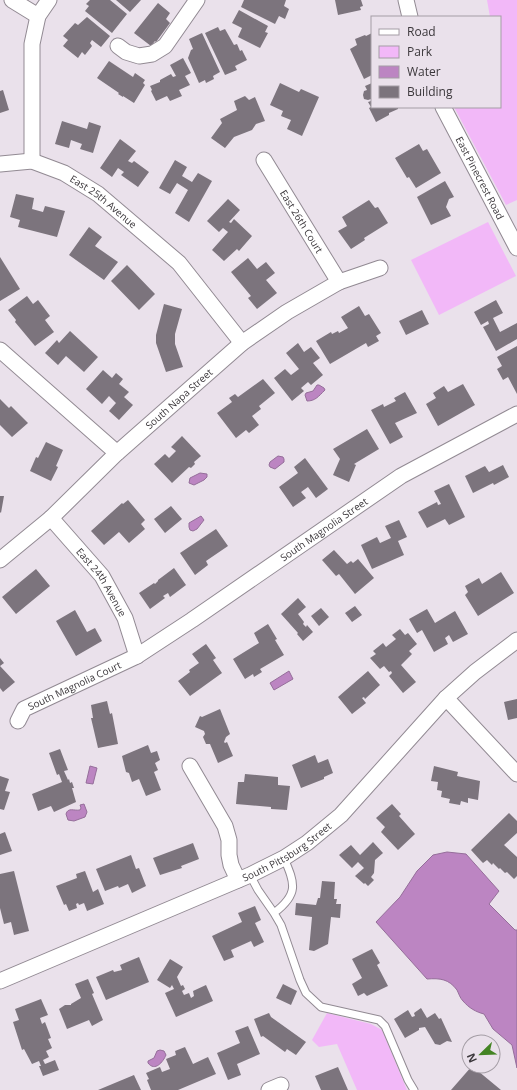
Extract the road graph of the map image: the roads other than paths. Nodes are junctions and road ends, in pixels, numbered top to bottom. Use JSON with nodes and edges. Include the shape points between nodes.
{"nodes":[{"id":1,"x":12,"y":0,"type":"edge"},
{"id":2,"x":49,"y":0,"type":"edge"},
{"id":3,"x":198,"y":0,"type":"edge"},
{"id":4,"x":406,"y":0,"type":"edge"},
{"id":5,"x":38,"y":16,"type":"junction"},
{"id":6,"x":410,"y":16,"type":"edge"},
{"id":7,"x":118,"y":46,"type":"dead end"},
{"id":8,"x":444,"y":108,"type":"edge"},
{"id":9,"x":264,"y":160,"type":"dead end"},
{"id":10,"x":32,"y":161,"type":"junction"},
{"id":11,"x":0,"y":164,"type":"edge"},
{"id":12,"x":517,"y":248,"type":"edge"},
{"id":13,"x":380,"y":268,"type":"dead end"},
{"id":14,"x":339,"y":282,"type":"junction"},
{"id":15,"x":242,"y":343,"type":"junction"},
{"id":16,"x":0,"y":350,"type":"edge"},
{"id":17,"x":517,"y":414,"type":"edge"},
{"id":18,"x":117,"y":453,"type":"junction"},
{"id":19,"x":51,"y":518,"type":"junction"},
{"id":20,"x":0,"y":560,"type":"edge"},
{"id":21,"x":517,"y":640,"type":"edge"},
{"id":22,"x":137,"y":656,"type":"junction"},
{"id":23,"x":446,"y":698,"type":"junction"},
{"id":24,"x":18,"y":721,"type":"dead end"},
{"id":25,"x":190,"y":766,"type":"dead end"},
{"id":26,"x":517,"y":774,"type":"edge"},
{"id":27,"x":284,"y":858,"type":"junction"},
{"id":28,"x":244,"y":878,"type":"junction"},
{"id":29,"x":274,"y":913,"type":"junction"},
{"id":30,"x":0,"y":981,"type":"edge"},
{"id":31,"x":414,"y":1090,"type":"edge"}],
"edges":[{"from":1,"to":5,"type":"street"},
{"from":2,"to":5,"type":"street"},
{"from":3,"to":7,"type":"street","via":[[165,46],[152,54],[139,56]]},
{"from":4,"to":6,"type":"street"},
{"from":5,"to":10,"type":"street","via":[[32,44]]},
{"from":8,"to":12,"type":"street","name":"East Pinecrest Road"},
{"from":9,"to":14,"type":"street","name":"East 26th Court"},
{"from":10,"to":11,"type":"street"},
{"from":10,"to":15,"type":"street","name":"East 25th Avenue","via":[[64,173],[98,194],[179,263]]},
{"from":13,"to":14,"type":"street","name":"South Napa Street"},
{"from":14,"to":15,"type":"street","name":"South Napa Street","via":[[287,312]]},
{"from":15,"to":18,"type":"street","name":"South Napa Street"},
{"from":16,"to":18,"type":"street"},
{"from":17,"to":22,"type":"street","name":"South Magnolia Street","via":[[401,476]]},
{"from":18,"to":19,"type":"street","name":"South Napa Street"},
{"from":19,"to":20,"type":"street","name":"South Napa Street"},
{"from":19,"to":22,"type":"street","name":"East 24th Avenue","via":[[102,576],[125,618]]},
{"from":21,"to":23,"type":"street","name":"South Pittsburg Street","via":[[474,672]]},
{"from":22,"to":24,"type":"street","name":"South Magnolia Court","via":[[24,709]]},
{"from":23,"to":26,"type":"street"},
{"from":23,"to":27,"type":"street","name":"South Pittsburg Street","via":[[341,815]]},
{"from":25,"to":28,"type":"street","via":[[225,826],[231,865]]},
{"from":27,"to":28,"type":"street","name":"South Pittsburg Street"},
{"from":27,"to":29,"type":"lane","via":[[292,878],[292,892],[285,905]]},
{"from":28,"to":29,"type":"lane","via":[[258,890]]},
{"from":28,"to":30,"type":"street","name":"South Pittsburg Street"},
{"from":29,"to":31,"type":"lane","via":[[281,925],[306,993],[321,1007],[379,1020],[385,1026]]}]}
